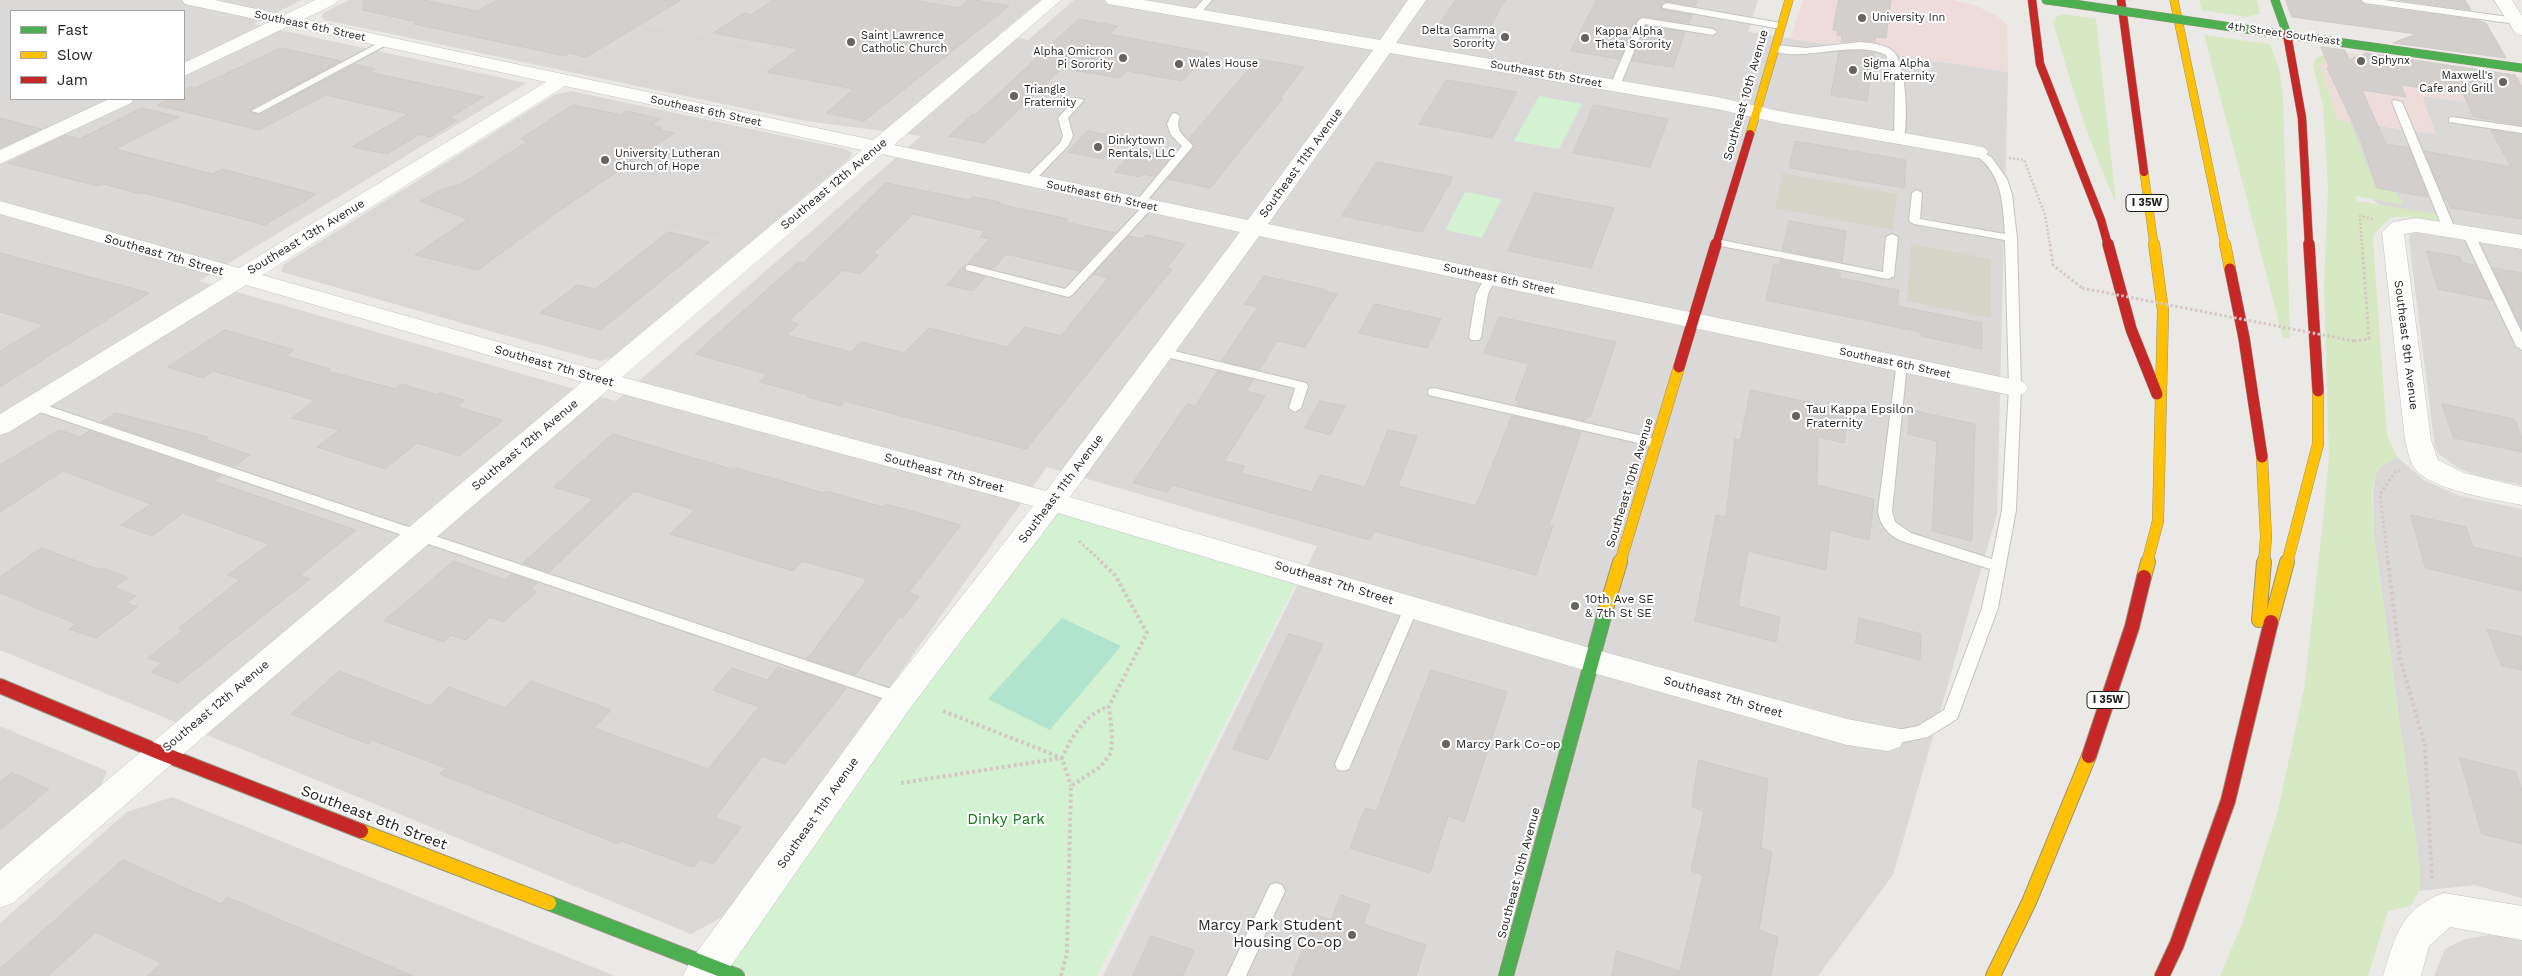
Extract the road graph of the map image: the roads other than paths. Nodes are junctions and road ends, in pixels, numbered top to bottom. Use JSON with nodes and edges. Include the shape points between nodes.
{"nodes":[{"id":1,"x":191,"y":0,"type":"edge"},
{"id":2,"x":329,"y":0,"type":"edge"},
{"id":3,"x":1052,"y":0,"type":"edge"},
{"id":4,"x":1114,"y":0,"type":"edge"},
{"id":5,"x":1208,"y":0,"type":"edge"},
{"id":6,"x":1417,"y":0,"type":"edge"},
{"id":7,"x":1789,"y":0,"type":"edge"},
{"id":8,"x":2032,"y":0,"type":"edge"},
{"id":9,"x":2046,"y":0,"type":"edge"},
{"id":10,"x":2121,"y":0,"type":"edge"},
{"id":11,"x":2174,"y":0,"type":"edge"},
{"id":12,"x":2275,"y":0,"type":"edge"},
{"id":13,"x":2365,"y":0,"type":"edge"},
{"id":14,"x":1666,"y":6,"type":"dead end"},
{"id":15,"x":1195,"y":14,"type":"junction"},
{"id":16,"x":2515,"y":16,"type":"edge"},
{"id":17,"x":287,"y":21,"type":"junction"},
{"id":18,"x":1781,"y":26,"type":"junction"},
{"id":19,"x":1713,"y":32,"type":"dead end"},
{"id":20,"x":2287,"y":34,"type":"junction"},
{"id":21,"x":387,"y":42,"type":"junction"},
{"id":22,"x":1384,"y":46,"type":"junction"},
{"id":23,"x":1775,"y":48,"type":"junction"},
{"id":24,"x":2522,"y":68,"type":"edge"},
{"id":25,"x":185,"y":70,"type":"edge"},
{"id":26,"x":562,"y":80,"type":"junction"},
{"id":27,"x":1615,"y":86,"type":"junction"},
{"id":28,"x":122,"y":100,"type":"edge"},
{"id":29,"x":1079,"y":100,"type":"dead end"},
{"id":30,"x":2397,"y":102,"type":"dead end"},
{"id":31,"x":256,"y":111,"type":"dead end"},
{"id":32,"x":1756,"y":112,"type":"junction"},
{"id":33,"x":1175,"y":116,"type":"dead end"},
{"id":34,"x":2452,"y":120,"type":"dead end"},
{"id":35,"x":2522,"y":130,"type":"edge"},
{"id":36,"x":1899,"y":138,"type":"junction"},
{"id":37,"x":877,"y":148,"type":"junction"},
{"id":38,"x":1978,"y":152,"type":"joint"},
{"id":39,"x":0,"y":158,"type":"edge"},
{"id":40,"x":1029,"y":180,"type":"junction"},
{"id":41,"x":1917,"y":193,"type":"dead end"},
{"id":42,"x":1143,"y":205,"type":"junction"},
{"id":43,"x":0,"y":207,"type":"edge"},
{"id":44,"x":1254,"y":228,"type":"junction"},
{"id":45,"x":2458,"y":231,"type":"junction"},
{"id":46,"x":1892,"y":237,"type":"dead end"},
{"id":47,"x":2011,"y":238,"type":"junction"},
{"id":48,"x":1716,"y":242,"type":"junction"},
{"id":49,"x":2522,"y":242,"type":"edge"},
{"id":50,"x":970,"y":268,"type":"dead end"},
{"id":51,"x":240,"y":277,"type":"junction"},
{"id":52,"x":1490,"y":278,"type":"junction"},
{"id":53,"x":1693,"y":320,"type":"junction"},
{"id":54,"x":1475,"y":338,"type":"dead end"},
{"id":55,"x":2522,"y":346,"type":"edge"},
{"id":56,"x":1162,"y":352,"type":"junction"},
{"id":57,"x":1901,"y":364,"type":"junction"},
{"id":58,"x":602,"y":380,"type":"junction"},
{"id":59,"x":2015,"y":388,"type":"junction"},
{"id":60,"x":1434,"y":392,"type":"dead end"},
{"id":61,"x":33,"y":405,"type":"junction"},
{"id":62,"x":2162,"y":407,"type":"junction"},
{"id":63,"x":1295,"y":408,"type":"dead end"},
{"id":64,"x":0,"y":426,"type":"edge"},
{"id":65,"x":1656,"y":443,"type":"junction"},
{"id":66,"x":2522,"y":496,"type":"edge"},
{"id":67,"x":1052,"y":502,"type":"junction"},
{"id":68,"x":420,"y":534,"type":"junction"},
{"id":69,"x":1998,"y":566,"type":"junction"},
{"id":70,"x":1412,"y":606,"type":"junction"},
{"id":71,"x":1590,"y":660,"type":"junction"},
{"id":72,"x":0,"y":686,"type":"edge"},
{"id":73,"x":2253,"y":692,"type":"junction"},
{"id":74,"x":900,"y":698,"type":"junction"},
{"id":75,"x":1888,"y":738,"type":"joint"},
{"id":76,"x":161,"y":753,"type":"junction"},
{"id":77,"x":1343,"y":764,"type":"dead end"},
{"id":78,"x":1276,"y":891,"type":"dead end"},
{"id":79,"x":0,"y":892,"type":"edge"},
{"id":80,"x":2522,"y":923,"type":"edge"},
{"id":81,"x":707,"y":970,"type":"edge"},
{"id":82,"x":737,"y":976,"type":"edge"},
{"id":83,"x":1236,"y":976,"type":"edge"},
{"id":84,"x":1506,"y":976,"type":"edge"},
{"id":85,"x":1993,"y":976,"type":"edge"},
{"id":86,"x":2162,"y":976,"type":"edge"},
{"id":87,"x":2402,"y":976,"type":"edge"}],
"edges":[{"from":1,"to":17,"type":"street","name":"Southeast 6th Street"},
{"from":2,"to":17,"type":"street"},
{"from":3,"to":37,"type":"street","name":"Southeast 12th Avenue"},
{"from":4,"to":15,"type":"street","name":"Southeast 5th Street"},
{"from":5,"to":15,"type":"lane"},
{"from":6,"to":22,"type":"street","name":"Southeast 11th Avenue"},
{"from":7,"to":18,"type":"main road","name":"Southeast 10th Avenue"},
{"from":8,"to":62,"type":"main road","via":[[2040,64],[2101,220],[2131,329]]},
{"from":9,"to":20,"type":"main road","name":"4th Street Southeast","bridge":true},
{"from":10,"to":62,"type":"main road","number":"I 35W","via":[[2163,311]]},
{"from":11,"to":73,"type":"main road","via":[[2244,338],[2262,450],[2266,537]]},
{"from":12,"to":20,"type":"main road"},
{"from":13,"to":16,"type":"lane"},
{"from":14,"to":18,"type":"lane"},
{"from":15,"to":22,"type":"street","name":"Southeast 5th Street"},
{"from":17,"to":21,"type":"street","name":"Southeast 6th Street"},
{"from":17,"to":25,"type":"street"},
{"from":18,"to":23,"type":"main road","name":"Southeast 10th Avenue"},
{"from":19,"to":27,"type":"lane","via":[[1642,21]]},
{"from":20,"to":24,"type":"main road","name":"4th Street Southeast"},
{"from":20,"to":73,"type":"main road","via":[[2302,118],[2319,425],[2312,472]]},
{"from":21,"to":26,"type":"street","name":"Southeast 6th Street"},
{"from":21,"to":31,"type":"lane"},
{"from":22,"to":27,"type":"street","name":"Southeast 5th Street"},
{"from":22,"to":44,"type":"street","name":"Southeast 11th Avenue"},
{"from":23,"to":32,"type":"main road","name":"Southeast 10th Avenue"},
{"from":23,"to":36,"type":"lane","via":[[1807,51],[1854,46],[1886,50],[1896,63],[1900,84]]},
{"from":26,"to":37,"type":"street","name":"Southeast 6th Street"},
{"from":26,"to":51,"type":"street","name":"Southeast 13th Avenue"},
{"from":27,"to":32,"type":"street","name":"Southeast 5th Street"},
{"from":28,"to":39,"type":"street"},
{"from":29,"to":40,"type":"lane","via":[[1063,118],[1068,136],[1064,144]]},
{"from":30,"to":45,"type":"lane"},
{"from":32,"to":36,"type":"street","name":"Southeast 5th Street"},
{"from":32,"to":48,"type":"main road","name":"Southeast 10th Avenue"},
{"from":33,"to":42,"type":"lane","via":[[1172,124],[1175,133],[1188,146]]},
{"from":34,"to":35,"type":"lane"},
{"from":36,"to":38,"type":"street","name":"Southeast 5th Street"},
{"from":37,"to":40,"type":"street","name":"Southeast 6th Street"},
{"from":37,"to":58,"type":"street","name":"Southeast 12th Avenue"},
{"from":38,"to":47,"type":"lane","via":[[2002,179],[2007,195]]},
{"from":40,"to":42,"type":"street","name":"Southeast 6th Street"},
{"from":41,"to":47,"type":"lane","via":[[1914,221]]},
{"from":42,"to":44,"type":"street","name":"Southeast 6th Street"},
{"from":42,"to":50,"type":"lane","via":[[1068,293]]},
{"from":43,"to":51,"type":"street","name":"Southeast 7th Street"},
{"from":44,"to":52,"type":"street","name":"Southeast 6th Street"},
{"from":44,"to":56,"type":"street","name":"Southeast 11th Avenue"},
{"from":45,"to":49,"type":"street"},
{"from":45,"to":55,"type":"lane"},
{"from":45,"to":66,"type":"street","name":"Southeast 9th Avenue","via":[[2416,225],[2393,232],[2418,440],[2422,456],[2430,468],[2456,481]]},
{"from":46,"to":48,"type":"lane","via":[[1888,276]]},
{"from":47,"to":59,"type":"lane"},
{"from":48,"to":53,"type":"main road","name":"Southeast 10th Avenue"},
{"from":51,"to":58,"type":"street","name":"Southeast 7th Street"},
{"from":51,"to":61,"type":"street","name":"Southeast 13th Avenue"},
{"from":52,"to":53,"type":"street","name":"Southeast 6th Street"},
{"from":52,"to":54,"type":"lane","via":[[1482,294]]},
{"from":53,"to":57,"type":"street","name":"Southeast 6th Street"},
{"from":53,"to":65,"type":"main road","name":"Southeast 10th Avenue"},
{"from":56,"to":63,"type":"lane","via":[[1302,386]]},
{"from":56,"to":67,"type":"street","name":"Southeast 11th Avenue"},
{"from":57,"to":59,"type":"street","name":"Southeast 6th Street"},
{"from":57,"to":69,"type":"lane","via":[[1885,511],[1888,524],[1906,537]]},
{"from":58,"to":67,"type":"street","name":"Southeast 7th Street"},
{"from":58,"to":68,"type":"street","name":"Southeast 12th Avenue"},
{"from":59,"to":69,"type":"lane","via":[[2009,510]]},
{"from":60,"to":65,"type":"lane"},
{"from":61,"to":64,"type":"street","name":"Southeast 13th Avenue"},
{"from":61,"to":68,"type":"lane"},
{"from":62,"to":85,"type":"main road","number":"I 35W","via":[[2158,520],[2132,627],[2083,772],[2029,902]]},
{"from":65,"to":71,"type":"main road","name":"Southeast 10th Avenue"},
{"from":67,"to":70,"type":"street","name":"Southeast 7th Street"},
{"from":67,"to":74,"type":"street","name":"Southeast 11th Avenue"},
{"from":68,"to":74,"type":"lane"},
{"from":68,"to":76,"type":"street","name":"Southeast 12th Avenue"},
{"from":69,"to":75,"type":"lane","via":[[1990,608],[1951,714],[1922,732]]},
{"from":70,"to":71,"type":"street","name":"Southeast 7th Street"},
{"from":70,"to":77,"type":"lane"},
{"from":71,"to":75,"type":"street","name":"Southeast 7th Street","via":[[1847,732]]},
{"from":71,"to":84,"type":"main road","name":"Southeast 10th Avenue"},
{"from":72,"to":76,"type":"main road","name":"Southeast 8th Street"},
{"from":73,"to":86,"type":"main road","via":[[2228,801],[2177,944]]},
{"from":74,"to":81,"type":"street","name":"Southeast 11th Avenue"},
{"from":76,"to":79,"type":"street","name":"Southeast 12th Avenue"},
{"from":76,"to":81,"type":"main road","name":"Southeast 8th Street"},
{"from":78,"to":83,"type":"lane"},
{"from":80,"to":87,"type":"street","via":[[2438,894],[2413,937]]},
{"from":81,"to":82,"type":"main road","name":"Southeast 8th Street"}]}
